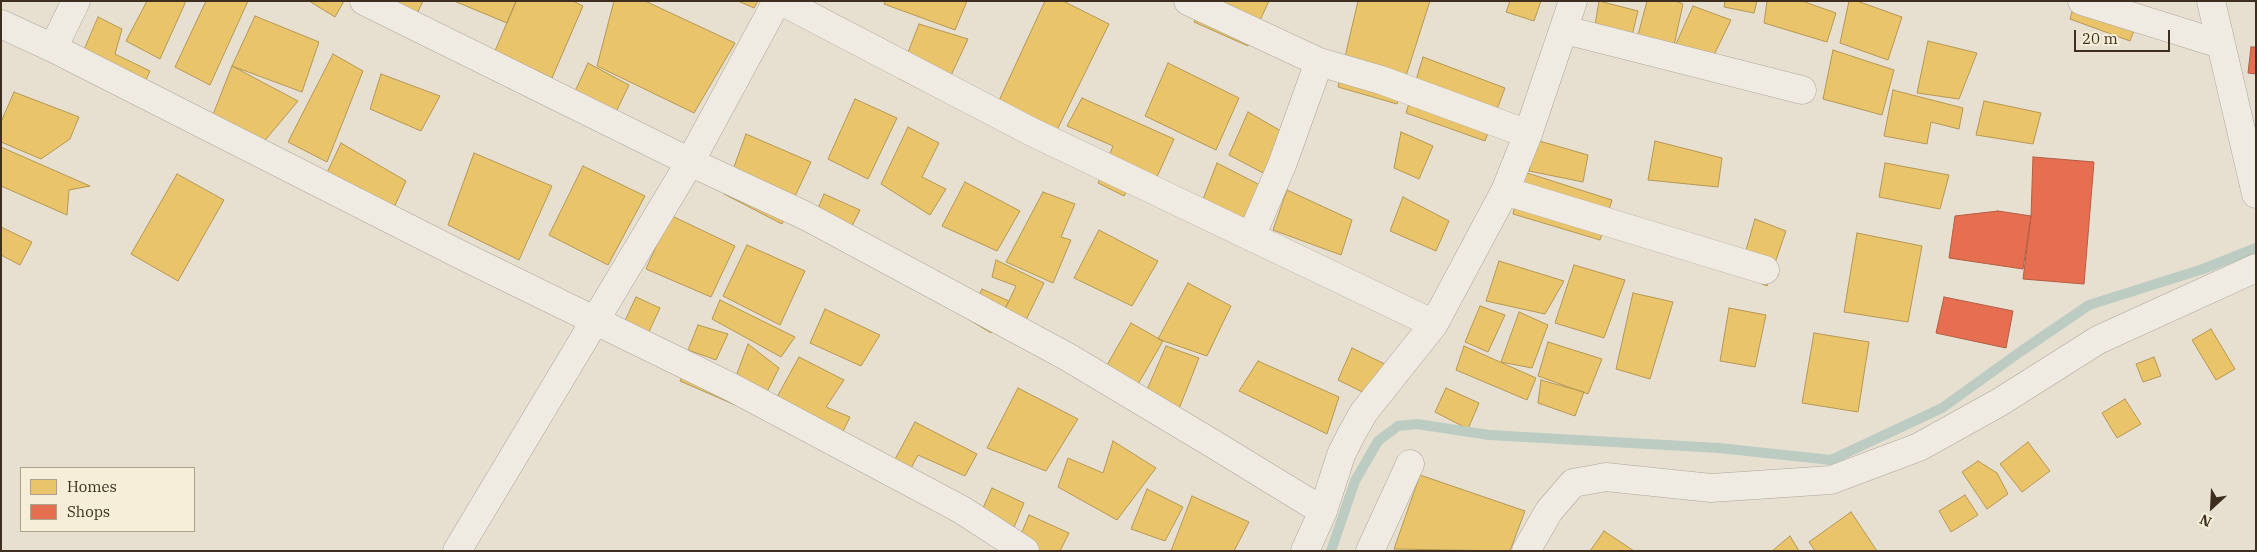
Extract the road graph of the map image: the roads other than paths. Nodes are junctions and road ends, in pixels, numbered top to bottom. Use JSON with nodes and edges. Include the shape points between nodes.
{"nodes":[{"id":1,"x":76,"y":1,"type":"edge"},
{"id":2,"x":364,"y":1,"type":"edge"},
{"id":3,"x":777,"y":1,"type":"edge"},
{"id":4,"x":781,"y":1,"type":"edge"},
{"id":5,"x":1188,"y":1,"type":"edge"},
{"id":6,"x":1573,"y":1,"type":"edge"},
{"id":7,"x":2082,"y":1,"type":"edge"},
{"id":8,"x":2211,"y":1,"type":"edge"},
{"id":9,"x":1,"y":24,"type":"edge"},
{"id":10,"x":1565,"y":30,"type":"junction"},
{"id":11,"x":2220,"y":44,"type":"junction"},
{"id":12,"x":53,"y":48,"type":"junction"},
{"id":13,"x":1319,"y":62,"type":"junction"},
{"id":14,"x":1802,"y":90,"type":"dead end"},
{"id":15,"x":1528,"y":134,"type":"junction"},
{"id":16,"x":690,"y":162,"type":"junction"},
{"id":17,"x":1504,"y":191,"type":"junction"},
{"id":18,"x":2256,"y":194,"type":"edge"},
{"id":19,"x":1251,"y":237,"type":"junction"},
{"id":20,"x":2256,"y":268,"type":"edge"},
{"id":21,"x":1765,"y":270,"type":"dead end"},
{"id":22,"x":595,"y":321,"type":"junction"},
{"id":23,"x":1434,"y":324,"type":"junction"},
{"id":24,"x":1410,"y":464,"type":"dead end"},
{"id":25,"x":1322,"y":511,"type":"junction"},
{"id":26,"x":458,"y":551,"type":"edge"},
{"id":27,"x":1025,"y":551,"type":"edge"},
{"id":28,"x":1305,"y":551,"type":"edge"},
{"id":29,"x":1370,"y":551,"type":"edge"},
{"id":30,"x":1526,"y":551,"type":"edge"}],
"edges":[{"from":1,"to":12,"type":"street"},
{"from":2,"to":16,"type":"street"},
{"from":3,"to":16,"type":"street"},
{"from":4,"to":19,"type":"street","via":[[1032,132]]},
{"from":5,"to":13,"type":"street"},
{"from":6,"to":10,"type":"street"},
{"from":7,"to":11,"type":"street"},
{"from":8,"to":11,"type":"street"},
{"from":9,"to":12,"type":"street"},
{"from":10,"to":14,"type":"street"},
{"from":10,"to":15,"type":"street"},
{"from":11,"to":18,"type":"street"},
{"from":12,"to":22,"type":"street"},
{"from":13,"to":15,"type":"street","via":[[1381,80]]},
{"from":13,"to":19,"type":"street","via":[[1282,165]]},
{"from":15,"to":17,"type":"street"},
{"from":16,"to":22,"type":"street"},
{"from":16,"to":25,"type":"street","via":[[806,216],[1066,356]]},
{"from":17,"to":21,"type":"street"},
{"from":17,"to":23,"type":"street"},
{"from":19,"to":23,"type":"street"},
{"from":20,"to":30,"type":"street","via":[[2098,340],[1919,448],[1830,480],[1711,488],[1606,477],[1573,483],[1549,511]]},
{"from":22,"to":26,"type":"street"},
{"from":22,"to":27,"type":"street","via":[[853,450],[962,510]]},
{"from":23,"to":25,"type":"street","via":[[1364,412],[1341,455]]},
{"from":24,"to":29,"type":"street"},
{"from":25,"to":28,"type":"street"}]}
